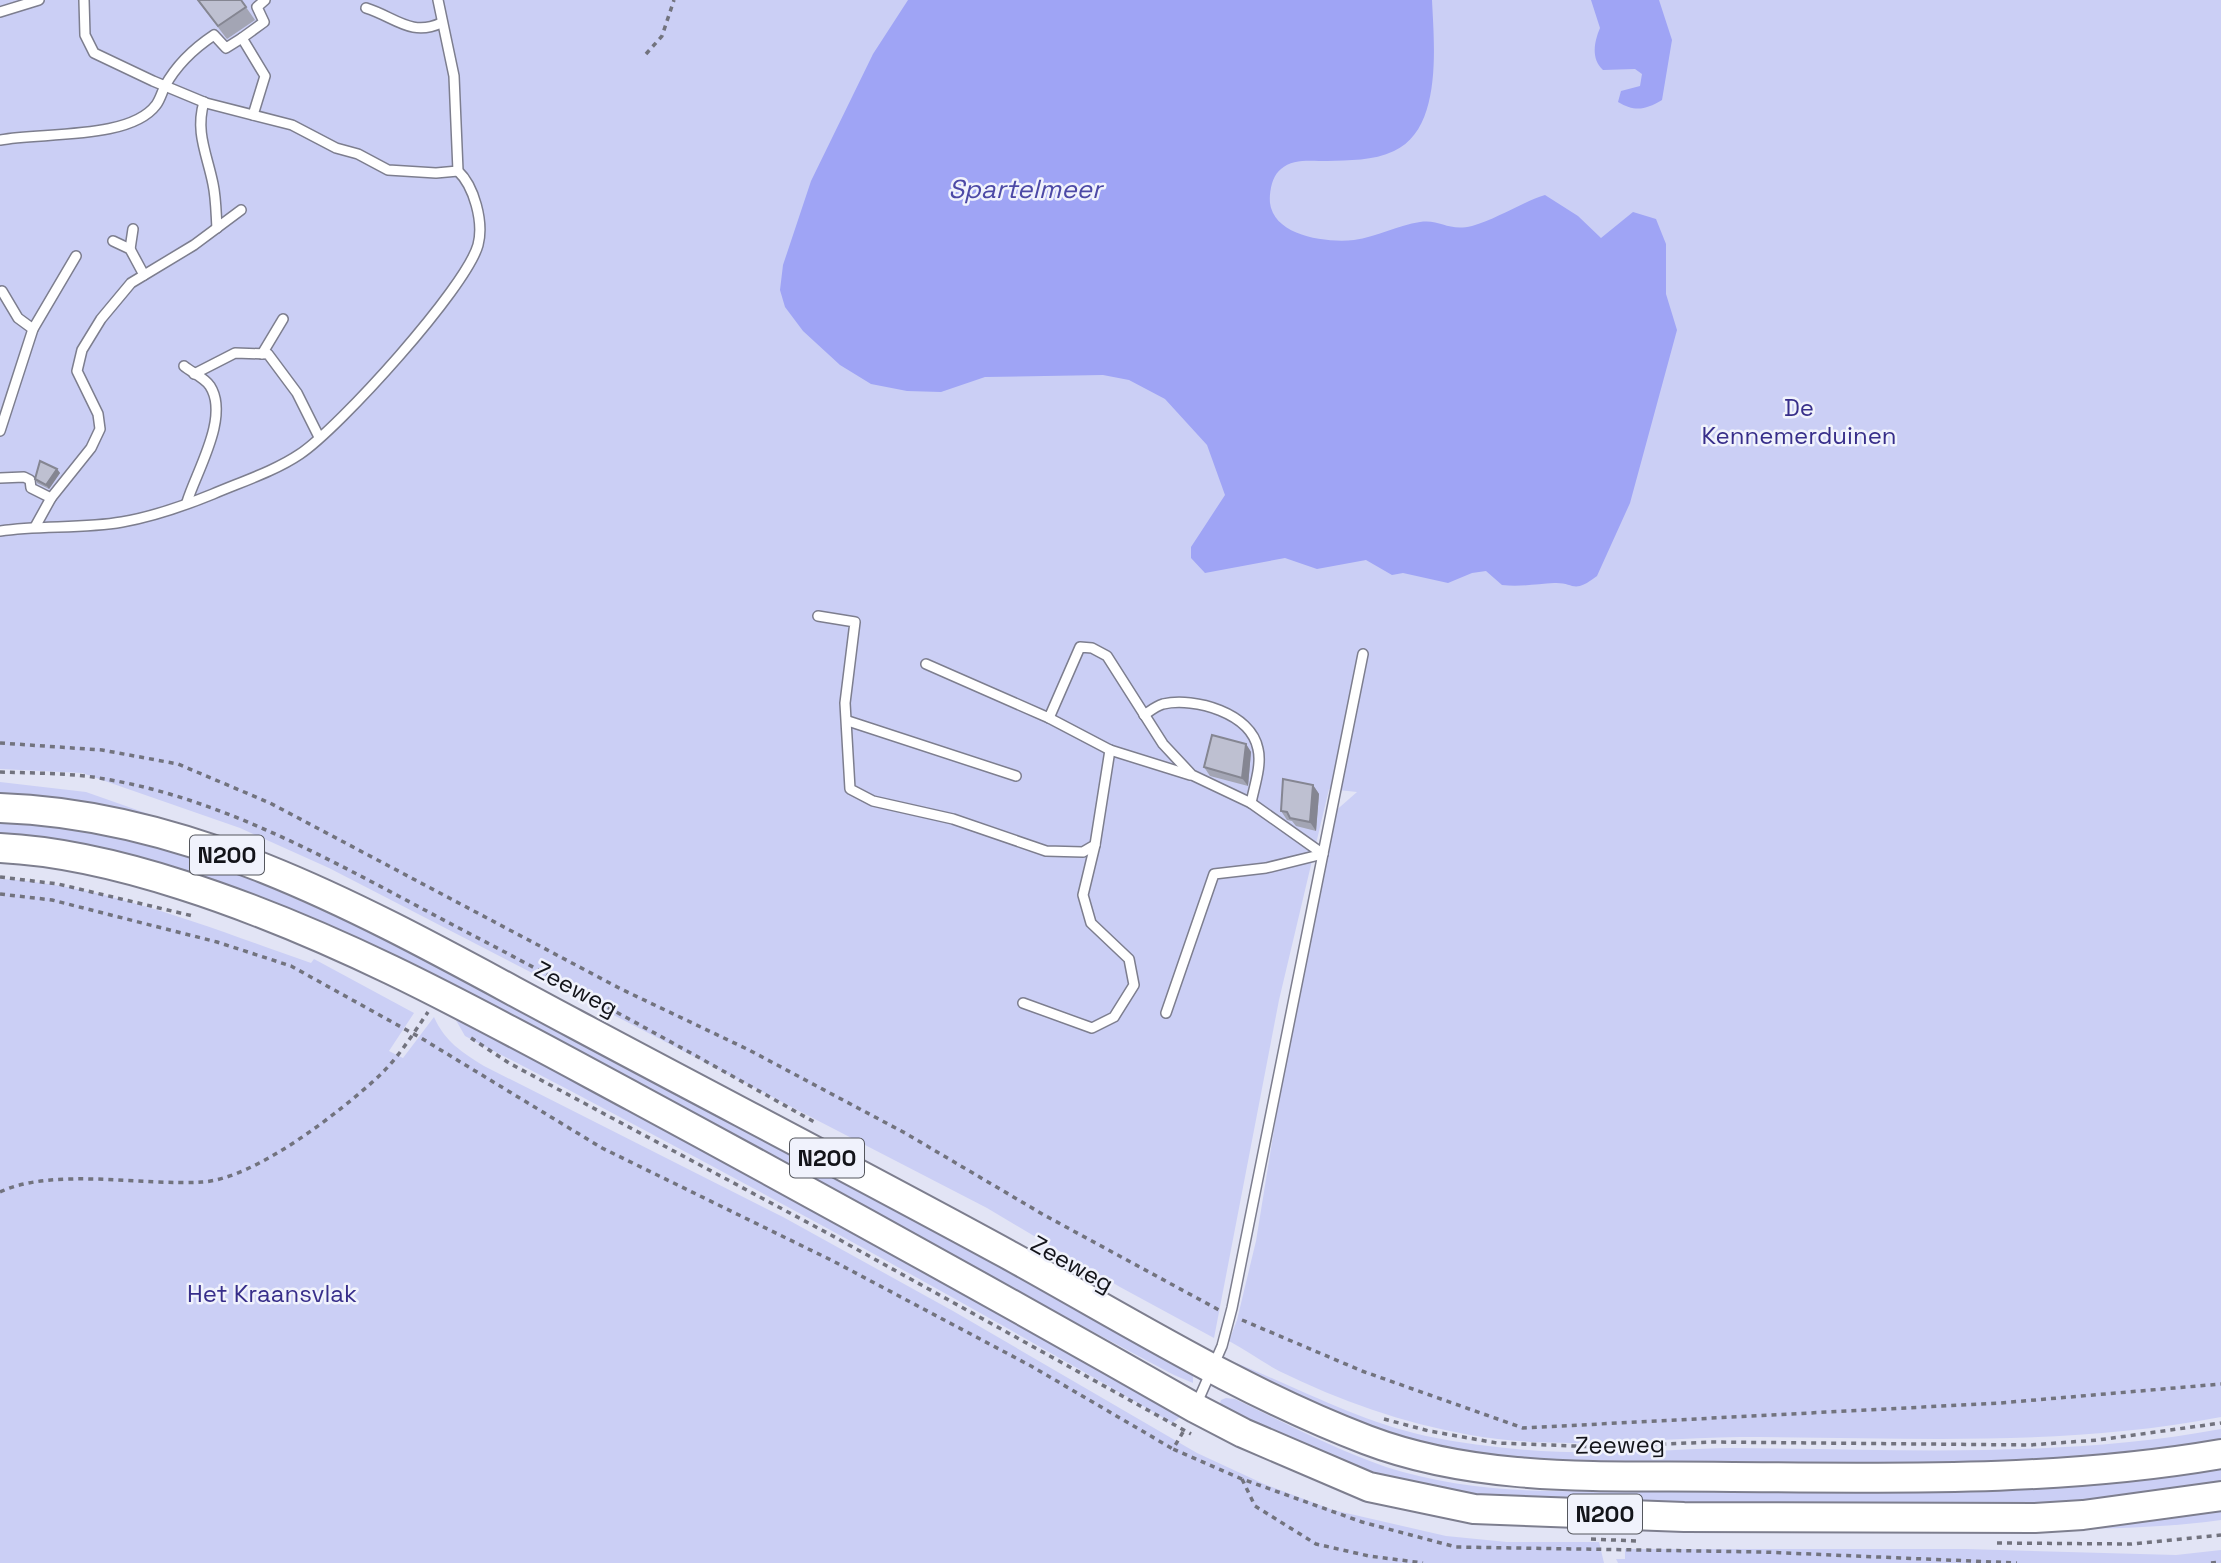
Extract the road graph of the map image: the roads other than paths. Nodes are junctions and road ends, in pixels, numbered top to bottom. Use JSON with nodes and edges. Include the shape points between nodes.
{"nodes":[{"id":1,"x":39,"y":0,"type":"edge"},
{"id":2,"x":83,"y":0,"type":"edge"},
{"id":3,"x":265,"y":0,"type":"edge"},
{"id":4,"x":438,"y":0,"type":"edge"},
{"id":5,"x":366,"y":8,"type":"dead end"},
{"id":6,"x":0,"y":12,"type":"edge"},
{"id":7,"x":441,"y":23,"type":"junction"},
{"id":8,"x":242,"y":38,"type":"junction"},
{"id":9,"x":165,"y":86,"type":"junction"},
{"id":10,"x":204,"y":102,"type":"junction"},
{"id":11,"x":253,"y":115,"type":"junction"},
{"id":12,"x":0,"y":140,"type":"edge"},
{"id":13,"x":458,"y":171,"type":"junction"},
{"id":14,"x":241,"y":210,"type":"dead end"},
{"id":15,"x":217,"y":228,"type":"junction"},
{"id":16,"x":133,"y":229,"type":"dead end"},
{"id":17,"x":113,"y":240,"type":"dead end"},
{"id":18,"x":130,"y":249,"type":"junction"},
{"id":19,"x":76,"y":256,"type":"dead end"},
{"id":20,"x":144,"y":275,"type":"junction"},
{"id":21,"x":2,"y":291,"type":"dead end"},
{"id":22,"x":283,"y":319,"type":"dead end"},
{"id":23,"x":33,"y":329,"type":"junction"},
{"id":24,"x":262,"y":354,"type":"junction"},
{"id":25,"x":184,"y":366,"type":"dead end"},
{"id":26,"x":194,"y":374,"type":"junction"},
{"id":27,"x":0,"y":431,"type":"edge"},
{"id":28,"x":319,"y":437,"type":"junction"},
{"id":29,"x":0,"y":478,"type":"edge"},
{"id":30,"x":51,"y":498,"type":"junction"},
{"id":31,"x":187,"y":502,"type":"junction"},
{"id":32,"x":35,"y":527,"type":"junction"},
{"id":33,"x":0,"y":531,"type":"edge"},
{"id":34,"x":818,"y":616,"type":"dead end"},
{"id":35,"x":1363,"y":654,"type":"dead end"},
{"id":36,"x":926,"y":664,"type":"dead end"},
{"id":37,"x":1144,"y":715,"type":"junction"},
{"id":38,"x":1049,"y":718,"type":"junction"},
{"id":39,"x":848,"y":721,"type":"junction"},
{"id":40,"x":1110,"y":750,"type":"junction"},
{"id":41,"x":1192,"y":775,"type":"junction"},
{"id":42,"x":1016,"y":776,"type":"dead end"},
{"id":43,"x":1251,"y":803,"type":"junction"},
{"id":44,"x":0,"y":807,"type":"edge"},
{"id":45,"x":1095,"y":845,"type":"junction"},
{"id":46,"x":0,"y":848,"type":"edge"},
{"id":47,"x":1323,"y":854,"type":"junction"},
{"id":48,"x":1023,"y":1003,"type":"dead end"},
{"id":49,"x":1166,"y":1013,"type":"dead end"},
{"id":50,"x":1212,"y":1369,"type":"junction"},
{"id":51,"x":1195,"y":1408,"type":"junction"},
{"id":52,"x":2221,"y":1454,"type":"edge"},
{"id":53,"x":2221,"y":1496,"type":"edge"}],
"edges":[{"from":1,"to":6,"type":"lane"},
{"from":2,"to":9,"type":"lane","via":[[85,35],[94,53]]},
{"from":3,"to":8,"type":"lane","via":[[257,7],[264,22]]},
{"from":4,"to":7,"type":"lane"},
{"from":5,"to":7,"type":"lane","via":[[405,26],[426,30]]},
{"from":7,"to":13,"type":"lane","via":[[454,76]]},
{"from":8,"to":9,"type":"lane","via":[[226,48],[214,36],[195,48]]},
{"from":8,"to":11,"type":"lane","via":[[265,76]]},
{"from":9,"to":10,"type":"lane"},
{"from":9,"to":12,"type":"lane","via":[[144,117],[111,129]]},
{"from":10,"to":11,"type":"lane"},
{"from":10,"to":15,"type":"lane","via":[[200,135]]},
{"from":11,"to":13,"type":"lane","via":[[292,125],[388,170]]},
{"from":13,"to":28,"type":"lane","via":[[468,180],[477,212],[478,244],[452,289],[398,356]]},
{"from":14,"to":15,"type":"lane"},
{"from":15,"to":20,"type":"lane"},
{"from":16,"to":18,"type":"lane"},
{"from":17,"to":18,"type":"lane"},
{"from":18,"to":20,"type":"lane"},
{"from":19,"to":23,"type":"lane"},
{"from":20,"to":30,"type":"lane","via":[[131,283],[101,319],[82,350],[77,371],[98,414],[100,429],[91,448]]},
{"from":21,"to":23,"type":"lane","via":[[18,318]]},
{"from":22,"to":24,"type":"lane"},
{"from":23,"to":27,"type":"lane"},
{"from":24,"to":26,"type":"lane","via":[[235,354]]},
{"from":24,"to":28,"type":"lane","via":[[268,354],[297,393]]},
{"from":25,"to":26,"type":"lane"},
{"from":26,"to":31,"type":"lane","via":[[210,386],[215,402],[212,443]]},
{"from":28,"to":31,"type":"lane","via":[[299,455]]},
{"from":29,"to":30,"type":"lane","via":[[24,477],[32,488]]},
{"from":30,"to":32,"type":"lane"},
{"from":31,"to":32,"type":"lane","via":[[122,522]]},
{"from":32,"to":33,"type":"lane"},
{"from":34,"to":39,"type":"lane","via":[[855,622],[845,703]]},
{"from":35,"to":47,"type":"lane"},
{"from":36,"to":38,"type":"lane"},
{"from":37,"to":38,"type":"lane","via":[[1107,656],[1080,647]]},
{"from":37,"to":41,"type":"lane"},
{"from":37,"to":43,"type":"lane","via":[[1160,705],[1194,704],[1226,713],[1248,726],[1259,752]]},
{"from":38,"to":40,"type":"lane"},
{"from":39,"to":42,"type":"lane"},
{"from":39,"to":45,"type":"lane","via":[[850,789],[873,801],[953,819],[1046,851],[1083,852]]},
{"from":40,"to":41,"type":"lane"},
{"from":40,"to":45,"type":"lane"},
{"from":41,"to":43,"type":"lane"},
{"from":43,"to":47,"type":"lane"},
{"from":44,"to":50,"type":"main road","name":"Zeeweg","number":"N200","via":[[87,816],[166,834],[342,900],[1003,1252]]},
{"from":45,"to":48,"type":"lane","via":[[1083,895],[1088,914],[1091,923],[1129,959],[1133,985],[1114,1017],[1092,1028]]},
{"from":46,"to":51,"type":"main road","number":"N200","via":[[98,861],[299,925],[437,991],[862,1220]]},
{"from":47,"to":49,"type":"lane","via":[[1266,868],[1213,874]]},
{"from":47,"to":50,"type":"lane","via":[[1230,1315]]},
{"from":50,"to":51,"type":"lane"},
{"from":50,"to":52,"type":"main road","name":"Zeeweg","number":"N200","via":[[1368,1441],[1430,1459],[1503,1471],[1594,1476],[2035,1476]]},
{"from":51,"to":53,"type":"main road","number":"N200","via":[[1369,1487],[1474,1509],[1725,1518],[2035,1518]]}]}
